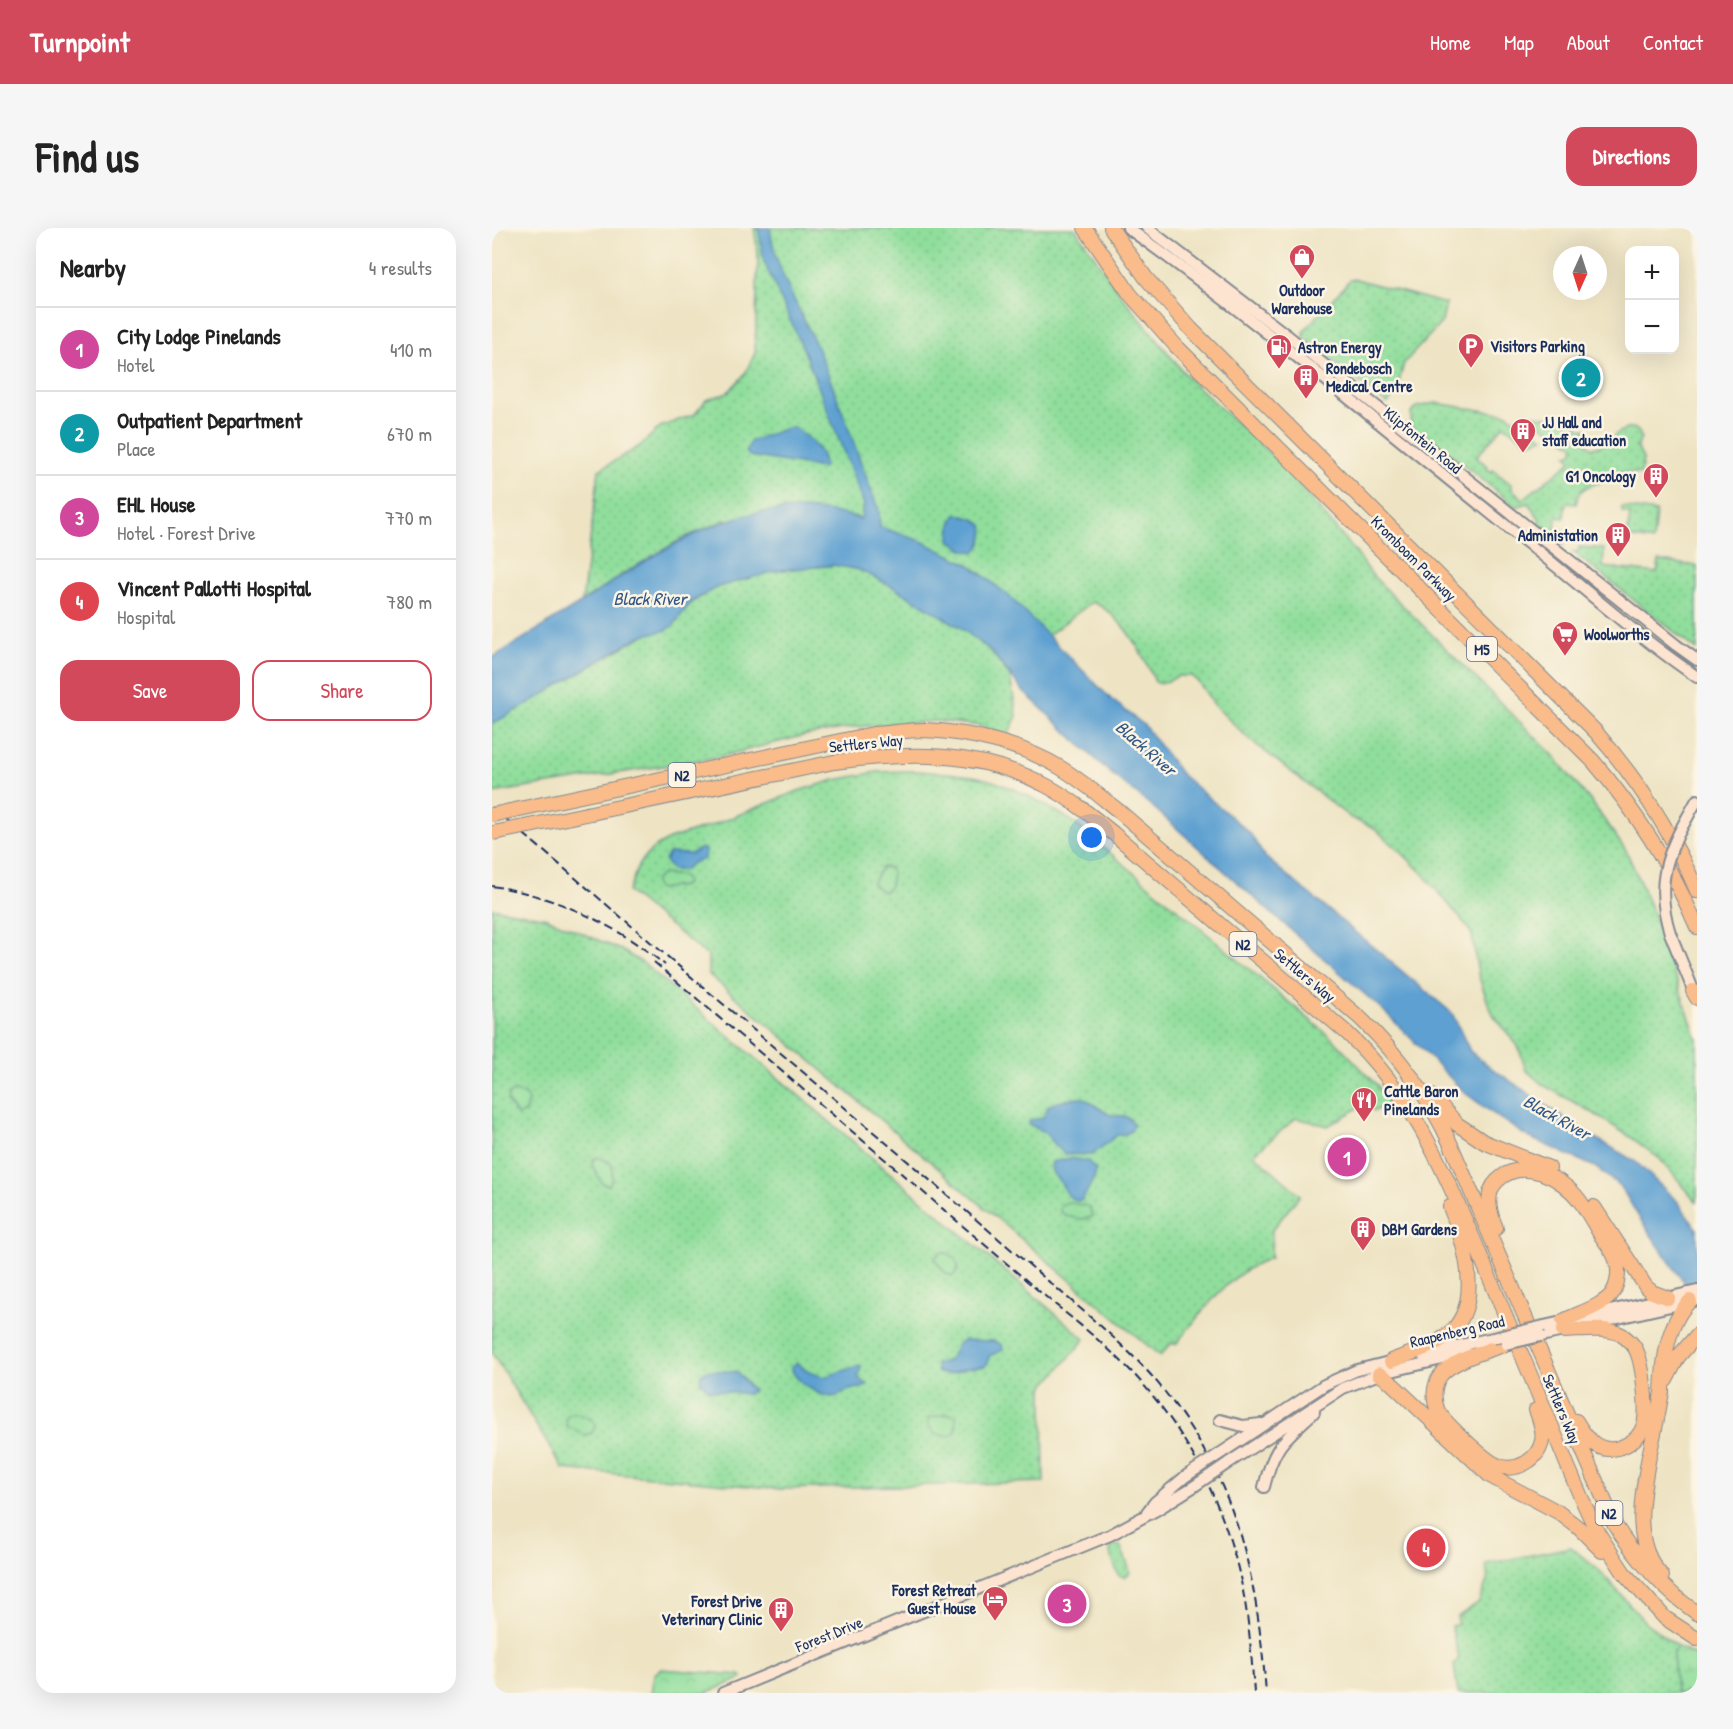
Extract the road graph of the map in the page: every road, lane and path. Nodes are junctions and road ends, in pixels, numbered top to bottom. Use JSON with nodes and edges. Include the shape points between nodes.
{"nodes":[{"id":1,"x":1085,"y":228,"type":"edge"},
{"id":2,"x":1111,"y":228,"type":"edge"},
{"id":3,"x":1128,"y":228,"type":"edge"},
{"id":4,"x":1147,"y":228,"type":"edge"},
{"id":5,"x":1697,"y":660,"type":"edge"},
{"id":6,"x":1697,"y":676,"type":"edge"},
{"id":7,"x":1697,"y":800,"type":"edge"},
{"id":8,"x":492,"y":815,"type":"edge"},
{"id":9,"x":493,"y":833,"type":"edge"},
{"id":10,"x":1697,"y":891,"type":"edge"},
{"id":11,"x":1697,"y":927,"type":"edge"},
{"id":12,"x":1696,"y":996,"type":"edge"},
{"id":13,"x":1415,"y":1081,"type":"junction"},
{"id":14,"x":1432,"y":1149,"type":"junction"},
{"id":15,"x":1693,"y":1297,"type":"edge"},
{"id":16,"x":1668,"y":1298,"type":"junction"},
{"id":17,"x":1503,"y":1309,"type":"junction"},
{"id":18,"x":1521,"y":1310,"type":"junction"},
{"id":19,"x":1556,"y":1328,"type":"junction"},
{"id":20,"x":1697,"y":1335,"type":"edge"},
{"id":21,"x":1498,"y":1344,"type":"junction"},
{"id":22,"x":1391,"y":1361,"type":"junction"},
{"id":23,"x":1379,"y":1374,"type":"junction"},
{"id":24,"x":1336,"y":1391,"type":"junction"},
{"id":25,"x":1662,"y":1392,"type":"junction"},
{"id":26,"x":1559,"y":1397,"type":"junction"},
{"id":27,"x":1220,"y":1420,"type":"dead end"},
{"id":28,"x":1264,"y":1424,"type":"junction"},
{"id":29,"x":1239,"y":1440,"type":"joint"},
{"id":30,"x":1246,"y":1450,"type":"joint"},
{"id":31,"x":1264,"y":1487,"type":"dead end"},
{"id":32,"x":1144,"y":1515,"type":"junction"},
{"id":33,"x":1624,"y":1573,"type":"junction"},
{"id":34,"x":1694,"y":1611,"type":"edge"},
{"id":35,"x":1697,"y":1639,"type":"edge"},
{"id":36,"x":723,"y":1693,"type":"edge"}],
"edges":[{"from":1,"to":11,"type":"highway","name":"Kromboom Parkway","number":"M5","via":[[1142,309],[1176,346],[1593,760],[1649,835]]},
{"from":2,"to":10,"type":"highway","name":"Kromboom Parkway","number":"M5","via":[[1170,307],[1595,731],[1650,804]]},
{"from":3,"to":6,"type":"main road","name":"Klipfontein Road","via":[[1281,344]]},
{"from":4,"to":5,"type":"main road","name":"Klipfontein Road"},
{"from":7,"to":12,"type":"main road","bridge":true,"via":[[1672,845],[1664,873],[1663,904]]},
{"from":8,"to":13,"type":"highway","name":"Settlers Way","number":"N2","bridge":true,"via":[[873,734],[921,730],[962,733],[997,742],[1060,767],[1090,788],[1360,1018]]},
{"from":9,"to":14,"type":"highway","name":"Settlers Way","number":"N2","bridge":true,"via":[[872,757],[959,757],[1023,774],[1057,792],[1114,834],[1347,1033],[1396,1087]]},
{"from":13,"to":16,"type":"highway","via":[[1457,1124],[1484,1142],[1575,1182],[1646,1287]]},
{"from":13,"to":18,"type":"highway","name":"Settlers Way","number":"N2","via":[[1446,1134]]},
{"from":14,"to":17,"type":"highway","name":"Settlers Way","number":"N2"},
{"from":14,"to":22,"type":"highway","via":[[1463,1244],[1469,1276],[1466,1304],[1445,1337]]},
{"from":15,"to":16,"type":"main road","name":"Raapenberg Road"},
{"from":15,"to":19,"type":"main road","name":"Raapenberg Road"},
{"from":15,"to":25,"type":"highway","via":[[1672,1327]]},
{"from":16,"to":19,"type":"main road","name":"Raapenberg Road"},
{"from":17,"to":21,"type":"highway","via":[[1542,1426],[1542,1442],[1534,1457],[1512,1468],[1488,1461],[1446,1421],[1438,1411],[1434,1395],[1449,1366]]},
{"from":17,"to":33,"type":"highway","name":"Settlers Way","number":"N2","via":[[1586,1510]]},
{"from":18,"to":19,"type":"highway","via":[[1517,1281],[1491,1215],[1489,1199],[1494,1184],[1518,1169],[1533,1170],[1565,1186],[1579,1200],[1616,1259],[1618,1274],[1611,1294],[1599,1305]]},
{"from":18,"to":26,"type":"highway","name":"Settlers Way","number":"N2"},
{"from":19,"to":21,"type":"main road","name":"Raapenberg Road","bridge":true},
{"from":19,"to":26,"type":"highway","via":[[1614,1332],[1635,1347],[1640,1363],[1644,1425],[1626,1446],[1598,1446],[1582,1433]]},
{"from":20,"to":25,"type":"highway","via":[[1678,1357]]},
{"from":21,"to":22,"type":"main road","name":"Raapenberg Road"},
{"from":21,"to":23,"type":"main road","name":"Raapenberg Road"},
{"from":22,"to":28,"type":"main road","name":"Raapenberg Road","via":[[1339,1377]]},
{"from":23,"to":24,"type":"main road","name":"Raapenberg Road"},
{"from":23,"to":33,"type":"highway","via":[[1490,1476],[1558,1512],[1596,1545],[1618,1572]]},
{"from":24,"to":30,"type":"main road","name":"Raapenberg Road"},
{"from":24,"to":31,"type":"main road","via":[[1276,1449]]},
{"from":25,"to":34,"type":"highway","via":[[1642,1497],[1641,1531],[1658,1571]]},
{"from":26,"to":34,"type":"highway","name":"Settlers Way","number":"N2","via":[[1622,1536],[1659,1582]]},
{"from":27,"to":28,"type":"main road","via":[[1243,1426]]},
{"from":28,"to":29,"type":"main road","name":"Raapenberg Road"},
{"from":29,"to":32,"type":"main road","name":"Forest Drive","bridge":true,"via":[[1186,1476]]},
{"from":30,"to":32,"type":"main road","name":"Forest Drive","bridge":true},
{"from":32,"to":36,"type":"main road","name":"Forest Drive","via":[[1110,1535]]},
{"from":33,"to":35,"type":"highway","name":"Settlers Way","number":"N2","via":[[1665,1618]]}]}
